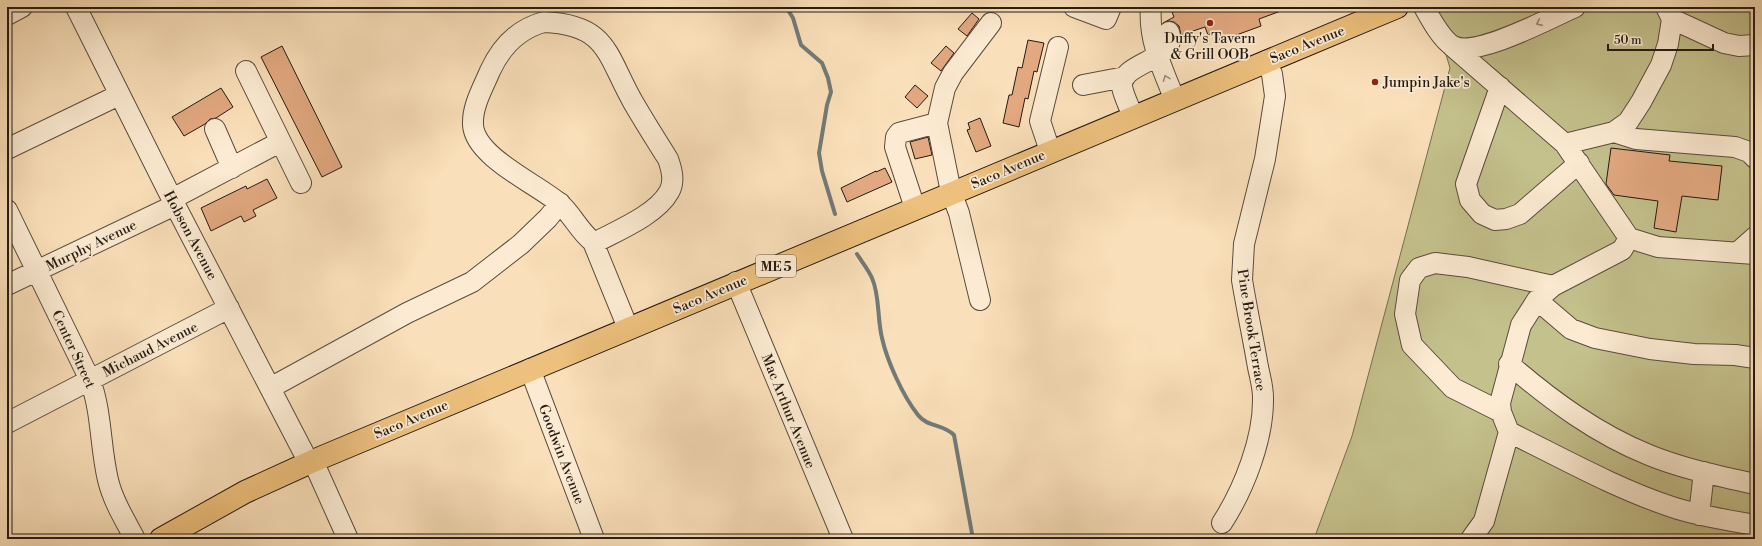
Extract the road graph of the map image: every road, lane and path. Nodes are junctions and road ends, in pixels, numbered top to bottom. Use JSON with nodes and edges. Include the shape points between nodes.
{"nodes":[{"id":1,"x":22,"y":7,"type":"edge"},
{"id":2,"x":76,"y":7,"type":"edge"},
{"id":3,"x":1074,"y":7,"type":"edge"},
{"id":4,"x":1111,"y":7,"type":"edge"},
{"id":5,"x":1395,"y":7,"type":"edge"},
{"id":6,"x":1424,"y":7,"type":"edge"},
{"id":7,"x":1575,"y":7,"type":"edge"},
{"id":8,"x":1669,"y":13,"type":"edge"},
{"id":9,"x":7,"y":15,"type":"edge"},
{"id":10,"x":1160,"y":17,"type":"edge"},
{"id":11,"x":992,"y":23,"type":"dead end"},
{"id":12,"x":1755,"y":45,"type":"edge"},
{"id":13,"x":1452,"y":46,"type":"junction"},
{"id":14,"x":1058,"y":47,"type":"dead end"},
{"id":15,"x":1156,"y":56,"type":"junction"},
{"id":16,"x":1266,"y":61,"type":"junction"},
{"id":17,"x":246,"y":71,"type":"dead end"},
{"id":18,"x":1124,"y":82,"type":"junction"},
{"id":19,"x":1083,"y":85,"type":"dead end"},
{"id":20,"x":1500,"y":87,"type":"junction"},
{"id":21,"x":119,"y":95,"type":"junction"},
{"id":22,"x":1175,"y":100,"type":"junction"},
{"id":23,"x":1133,"y":117,"type":"junction"},
{"id":24,"x":937,"y":123,"type":"junction"},
{"id":25,"x":215,"y":129,"type":"dead end"},
{"id":26,"x":1614,"y":132,"type":"junction"},
{"id":27,"x":280,"y":142,"type":"junction"},
{"id":28,"x":1565,"y":144,"type":"junction"},
{"id":29,"x":7,"y":149,"type":"edge"},
{"id":30,"x":1050,"y":151,"type":"junction"},
{"id":31,"x":1755,"y":158,"type":"edge"},
{"id":32,"x":1579,"y":164,"type":"junction"},
{"id":33,"x":232,"y":168,"type":"junction"},
{"id":34,"x":301,"y":183,"type":"dead end"},
{"id":35,"x":951,"y":192,"type":"junction"},
{"id":36,"x":174,"y":202,"type":"junction"},
{"id":37,"x":560,"y":203,"type":"junction"},
{"id":38,"x":915,"y":208,"type":"junction"},
{"id":39,"x":7,"y":210,"type":"edge"},
{"id":40,"x":1755,"y":236,"type":"edge"},
{"id":41,"x":1629,"y":238,"type":"junction"},
{"id":42,"x":593,"y":242,"type":"junction"},
{"id":43,"x":1747,"y":253,"type":"edge"},
{"id":44,"x":37,"y":272,"type":"junction"},
{"id":45,"x":736,"y":282,"type":"junction"},
{"id":46,"x":7,"y":285,"type":"edge"},
{"id":47,"x":1553,"y":286,"type":"junction"},
{"id":48,"x":980,"y":300,"type":"dead end"},
{"id":49,"x":1537,"y":300,"type":"junction"},
{"id":50,"x":229,"y":308,"type":"junction"},
{"id":51,"x":628,"y":328,"type":"junction"},
{"id":52,"x":1755,"y":358,"type":"edge"},
{"id":53,"x":1509,"y":364,"type":"junction"},
{"id":54,"x":530,"y":369,"type":"junction"},
{"id":55,"x":90,"y":380,"type":"junction"},
{"id":56,"x":270,"y":388,"type":"junction"},
{"id":57,"x":1500,"y":412,"type":"junction"},
{"id":58,"x":7,"y":422,"type":"edge"},
{"id":59,"x":1509,"y":432,"type":"junction"},
{"id":60,"x":311,"y":462,"type":"junction"},
{"id":61,"x":1704,"y":472,"type":"junction"},
{"id":62,"x":1755,"y":484,"type":"edge"},
{"id":63,"x":1699,"y":515,"type":"junction"},
{"id":64,"x":1222,"y":523,"type":"dead end"},
{"id":65,"x":1755,"y":525,"type":"edge"},
{"id":66,"x":135,"y":539,"type":"edge"},
{"id":67,"x":161,"y":539,"type":"edge"},
{"id":68,"x":348,"y":539,"type":"edge"},
{"id":69,"x":594,"y":539,"type":"edge"},
{"id":70,"x":843,"y":539,"type":"edge"},
{"id":71,"x":1471,"y":539,"type":"edge"}],
"edges":[{"from":1,"to":9,"type":"street"},
{"from":2,"to":21,"type":"street","name":"Hobson Avenue"},
{"from":3,"to":4,"type":"street","via":[[1106,19]]},
{"from":5,"to":16,"type":"main road","name":"Saco Avenue","number":"ME 5"},
{"from":6,"to":13,"type":"street","via":[[1434,25]]},
{"from":7,"to":13,"type":"street","one_way":true,"via":[[1485,46],[1467,49]]},
{"from":8,"to":12,"type":"street","via":[[1724,43],[1739,46]]},
{"from":8,"to":26,"type":"street","via":[[1668,44],[1660,65],[1628,122]]},
{"from":10,"to":15,"type":"street","via":[[1151,20]]},
{"from":10,"to":15,"type":"street","via":[[1170,38],[1168,46]]},
{"from":11,"to":24,"type":"street","via":[[952,73],[945,88]]},
{"from":13,"to":20,"type":"street"},
{"from":14,"to":30,"type":"street","via":[[1040,121]]},
{"from":15,"to":18,"type":"street","via":[[1131,71]]},
{"from":22,"to":15,"type":"street","one_way":true},
{"from":16,"to":22,"type":"main road","name":"Saco Avenue","number":"ME 5"},
{"from":16,"to":64,"type":"street","name":"Pine Brook Terrace","via":[[1272,74],[1275,96],[1265,159],[1250,216],[1242,263],[1242,280],[1263,396],[1262,419],[1245,478]]},
{"from":17,"to":27,"type":"street"},
{"from":18,"to":19,"type":"street"},
{"from":18,"to":23,"type":"street"},
{"from":20,"to":28,"type":"street"},
{"from":20,"to":32,"type":"street","via":[[1466,184],[1470,200],[1482,214],[1495,220],[1520,214]]},
{"from":21,"to":29,"type":"street"},
{"from":21,"to":36,"type":"street","name":"Hobson Avenue"},
{"from":22,"to":23,"type":"main road","name":"Saco Avenue","number":"ME 5"},
{"from":23,"to":30,"type":"main road","name":"Saco Avenue","number":"ME 5"},
{"from":24,"to":35,"type":"street"},
{"from":24,"to":38,"type":"street","via":[[899,134],[895,142]]},
{"from":25,"to":33,"type":"street"},
{"from":26,"to":28,"type":"street"},
{"from":26,"to":31,"type":"street","via":[[1636,139],[1735,147]]},
{"from":27,"to":33,"type":"street","name":"Murphy Avenue"},
{"from":27,"to":34,"type":"street"},
{"from":28,"to":32,"type":"street"},
{"from":30,"to":35,"type":"main road","name":"Saco Avenue","number":"ME 5"},
{"from":32,"to":41,"type":"street"},
{"from":33,"to":36,"type":"street","name":"Murphy Avenue"},
{"from":35,"to":38,"type":"main road","name":"Saco Avenue","number":"ME 5"},
{"from":35,"to":48,"type":"street","via":[[959,213]]},
{"from":36,"to":44,"type":"street","name":"Murphy Avenue"},
{"from":36,"to":50,"type":"street","name":"Hobson Avenue"},
{"from":37,"to":42,"type":"street","via":[[586,237]]},
{"from":37,"to":42,"type":"street","via":[[492,156],[477,139],[473,126],[476,104],[495,59],[519,33],[544,22],[560,22],[580,27],[604,47],[672,169],[670,192],[660,205],[614,233]]},
{"from":37,"to":56,"type":"street","via":[[521,244],[472,282],[407,313]]},
{"from":38,"to":45,"type":"main road","name":"Saco Avenue","number":"ME 5"},
{"from":39,"to":44,"type":"street","name":"Center Street"},
{"from":40,"to":43,"type":"street"},
{"from":41,"to":43,"type":"street","via":[[1658,247]]},
{"from":41,"to":47,"type":"street","via":[[1622,250]]},
{"from":42,"to":51,"type":"street"},
{"from":44,"to":46,"type":"street","name":"Murphy Avenue"},
{"from":44,"to":55,"type":"street","name":"Center Street"},
{"from":45,"to":51,"type":"main road","name":"Saco Avenue","number":"ME 5"},
{"from":45,"to":70,"type":"street","name":"Mac Arthur Avenue"},
{"from":47,"to":49,"type":"street"},
{"from":47,"to":57,"type":"street","via":[[1468,267],[1435,263],[1419,268],[1410,280],[1404,314],[1412,344],[1452,388]]},
{"from":49,"to":52,"type":"street","via":[[1571,329],[1595,338],[1650,349]]},
{"from":49,"to":53,"type":"street","via":[[1521,325]]},
{"from":50,"to":55,"type":"street","name":"Michaud Avenue"},
{"from":50,"to":56,"type":"street","name":"Hobson Avenue"},
{"from":51,"to":54,"type":"main road","name":"Saco Avenue","number":"ME 5"},
{"from":53,"to":57,"type":"street"},
{"from":53,"to":61,"type":"street","via":[[1572,414],[1610,436],[1650,456]]},
{"from":54,"to":60,"type":"main road","name":"Saco Avenue","number":"ME 5"},
{"from":54,"to":69,"type":"street","name":"Goodwin Avenue"},
{"from":55,"to":58,"type":"street","name":"Michaud Avenue"},
{"from":55,"to":66,"type":"street","name":"Center Street","via":[[97,400],[108,481]]},
{"from":56,"to":60,"type":"street","name":"Hobson Avenue"},
{"from":57,"to":59,"type":"street"},
{"from":59,"to":63,"type":"street","via":[[1616,484],[1671,507]]},
{"from":59,"to":71,"type":"street","via":[[1484,521]]},
{"from":60,"to":67,"type":"main road","name":"Saco Avenue","number":"ME 5","via":[[238,495]]},
{"from":60,"to":68,"type":"street","name":"Hobson Avenue"},
{"from":61,"to":62,"type":"street"},
{"from":61,"to":63,"type":"street"},
{"from":63,"to":65,"type":"street"}]}
